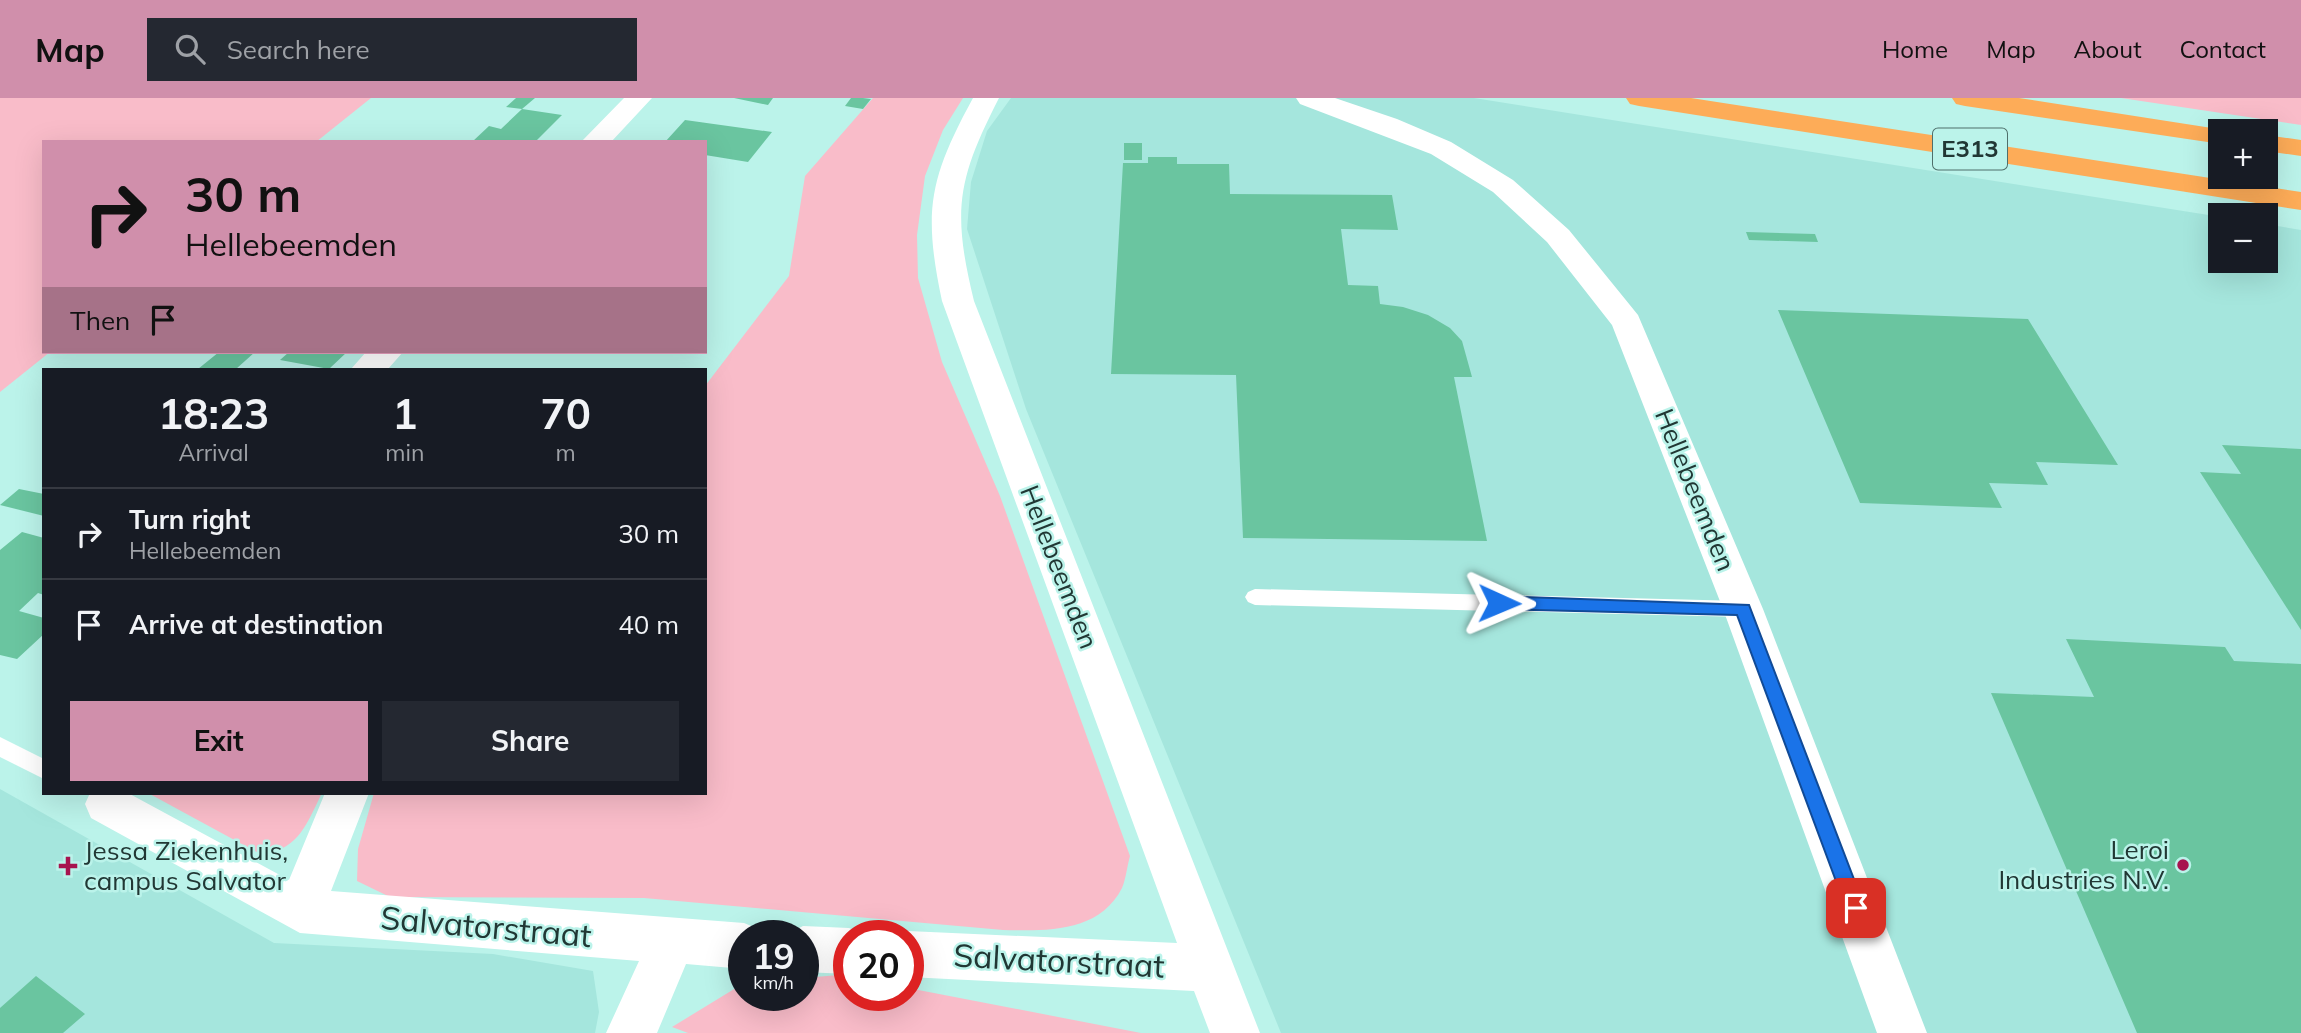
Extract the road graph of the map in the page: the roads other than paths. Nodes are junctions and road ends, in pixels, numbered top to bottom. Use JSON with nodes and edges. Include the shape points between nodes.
{"nodes":[{"id":1,"x":639,"y":98,"type":"edge"},
{"id":2,"x":986,"y":98,"type":"edge"},
{"id":3,"x":1309,"y":98,"type":"edge"},
{"id":4,"x":1639,"y":98,"type":"edge"},
{"id":5,"x":1965,"y":98,"type":"edge"},
{"id":6,"x":2208,"y":134,"type":"edge"},
{"id":7,"x":597,"y":140,"type":"edge"},
{"id":8,"x":2278,"y":145,"type":"edge"},
{"id":9,"x":2301,"y":148,"type":"edge"},
{"id":10,"x":2301,"y":201,"type":"edge"},
{"id":11,"x":384,"y":354,"type":"edge"},
{"id":12,"x":369,"y":368,"type":"edge"},
{"id":13,"x":1255,"y":597,"type":"dead end"},
{"id":14,"x":1743,"y":609,"type":"junction"},
{"id":15,"x":0,"y":746,"type":"edge"},
{"id":16,"x":42,"y":769,"type":"edge"},
{"id":17,"x":347,"y":795,"type":"edge"},
{"id":18,"x":97,"y":799,"type":"edge"},
{"id":19,"x":300,"y":911,"type":"junction"},
{"id":20,"x":672,"y":942,"type":"junction"},
{"id":21,"x":728,"y":945,"type":"edge"},
{"id":22,"x":924,"y":955,"type":"edge"},
{"id":23,"x":1210,"y":968,"type":"junction"},
{"id":24,"x":631,"y":1033,"type":"edge"},
{"id":25,"x":1236,"y":1033,"type":"edge"},
{"id":26,"x":1902,"y":1033,"type":"edge"}],
"edges":[{"from":1,"to":7,"type":"street"},
{"from":2,"to":23,"type":"street","name":"Hellebeemden","via":[[945,185],[943,219],[958,301]]},
{"from":3,"to":14,"type":"street","name":"Hellebeemden","via":[[1441,148],[1503,186],[1558,236],[1627,322]]},
{"from":4,"to":10,"type":"highway","number":"E313"},
{"from":5,"to":6,"type":"highway","number":"E313"},
{"from":8,"to":9,"type":"highway"},
{"from":11,"to":12,"type":"street"},
{"from":13,"to":14,"type":"lane"},
{"from":14,"to":26,"type":"street","name":"Hellebeemden"},
{"from":15,"to":16,"type":"lane"},
{"from":17,"to":19,"type":"street"},
{"from":18,"to":19,"type":"street","name":"Salvatorstraat"},
{"from":19,"to":20,"type":"street","name":"Salvatorstraat"},
{"from":20,"to":21,"type":"street","name":"Salvatorstraat"},
{"from":20,"to":24,"type":"street"},
{"from":22,"to":23,"type":"street","name":"Salvatorstraat"},
{"from":23,"to":25,"type":"street","name":"Hellebeemden"}]}
